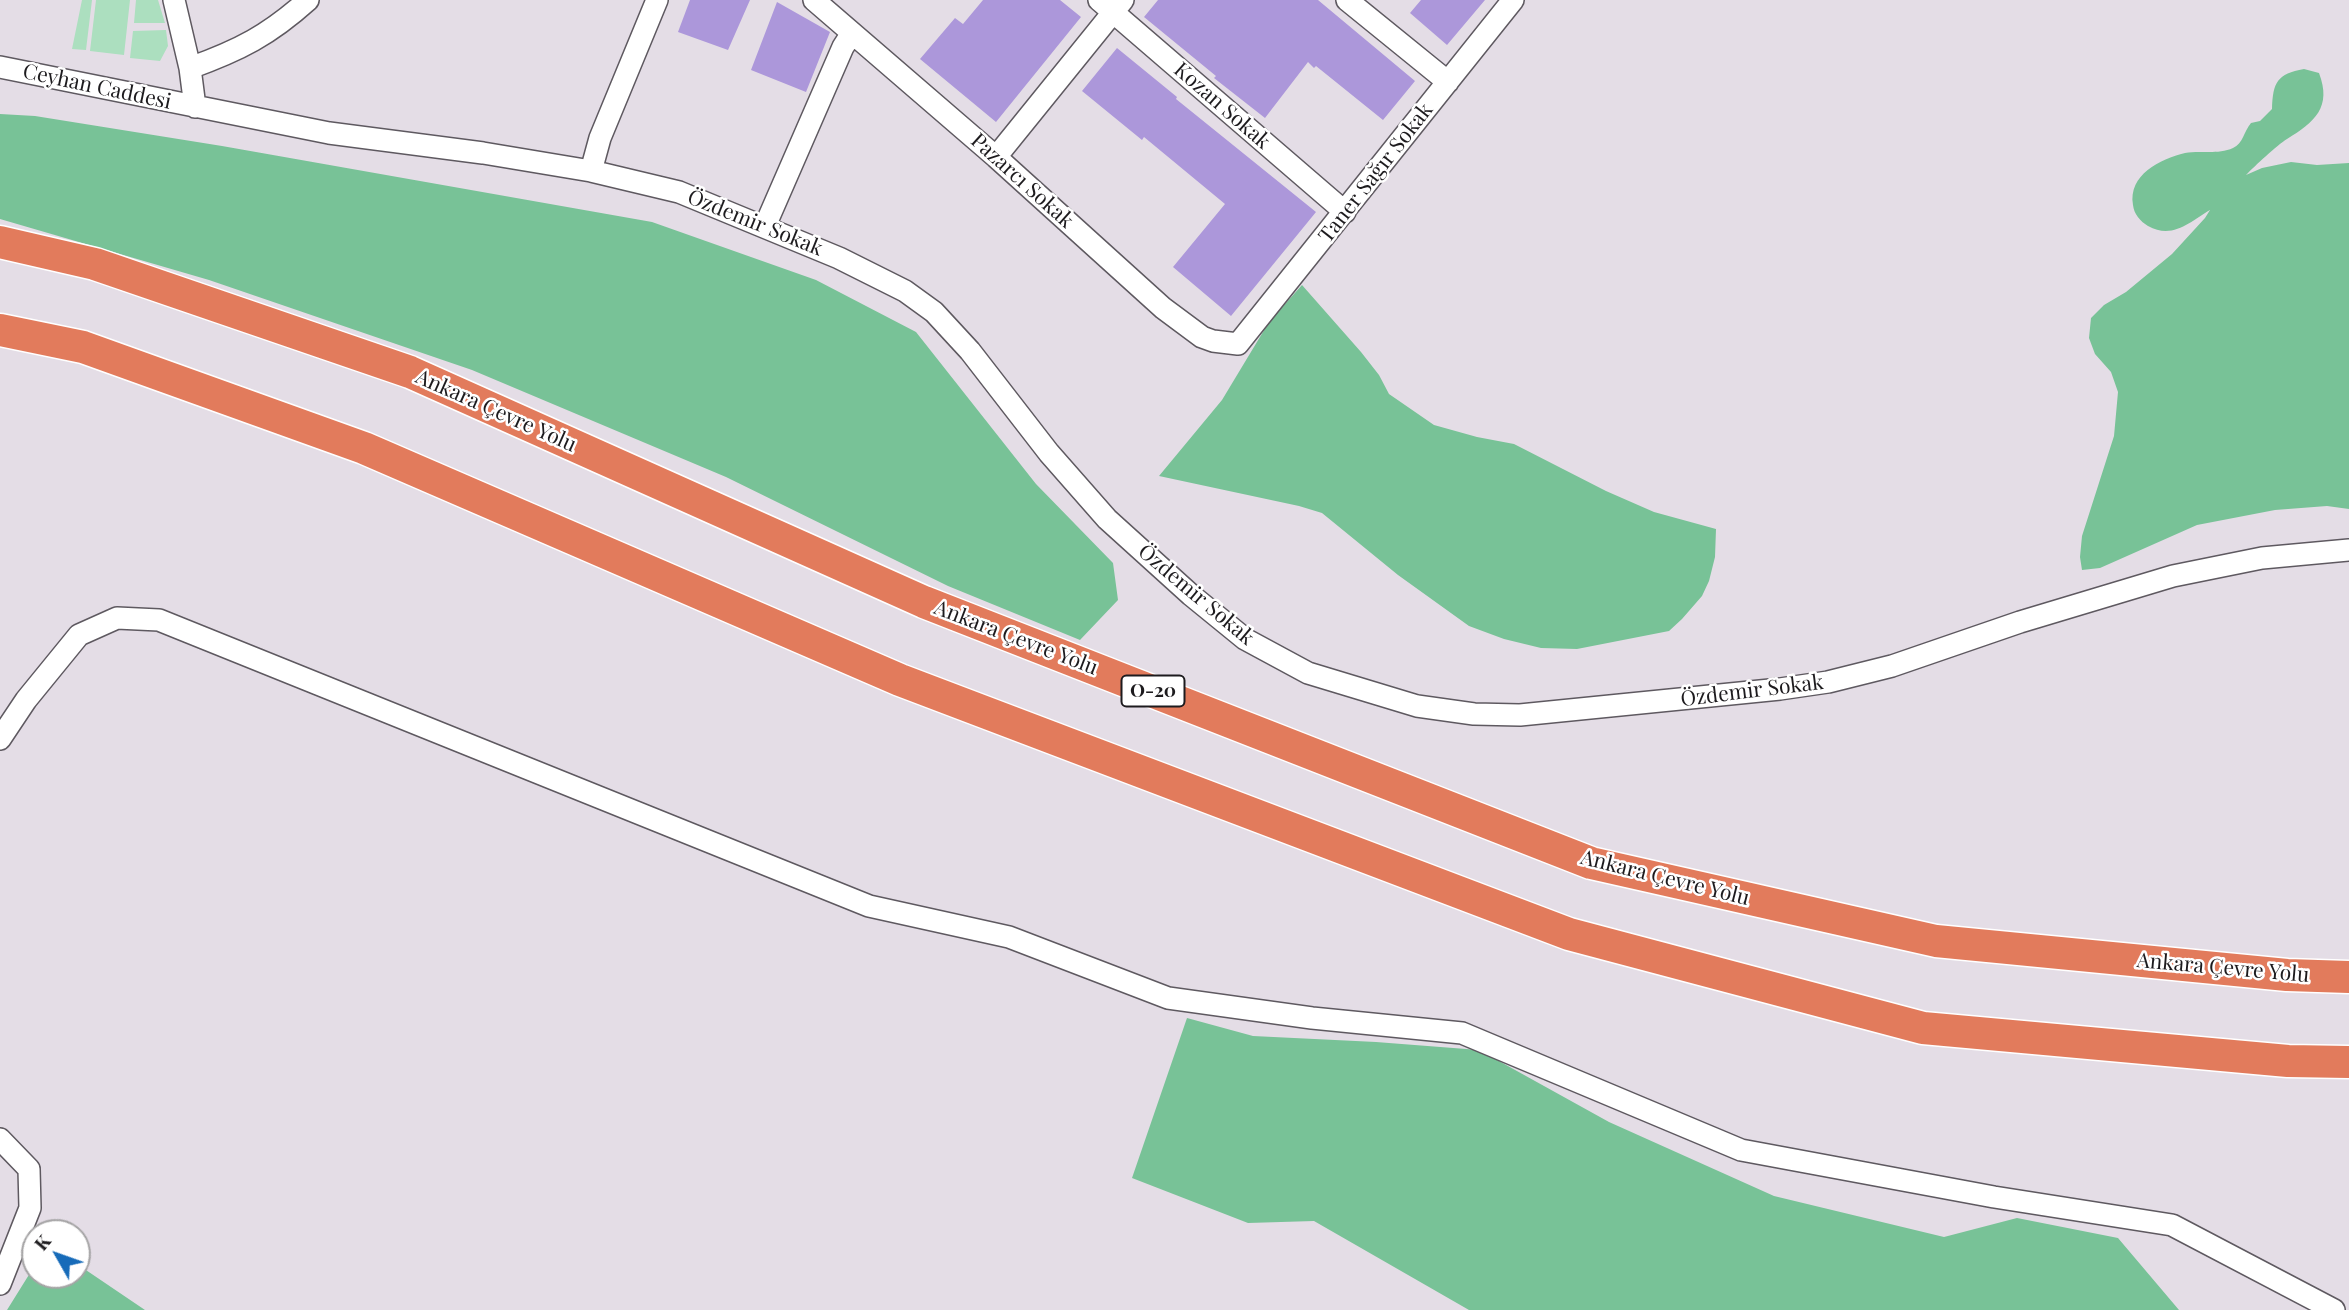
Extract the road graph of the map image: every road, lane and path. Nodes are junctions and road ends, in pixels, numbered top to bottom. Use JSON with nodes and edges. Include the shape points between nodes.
{"nodes":[{"id":1,"x":174,"y":0,"type":"edge"},
{"id":2,"x":308,"y":0,"type":"edge"},
{"id":3,"x":657,"y":0,"type":"edge"},
{"id":4,"x":814,"y":0,"type":"edge"},
{"id":5,"x":1347,"y":0,"type":"edge"},
{"id":6,"x":1513,"y":0,"type":"edge"},
{"id":7,"x":1111,"y":4,"type":"edge"},
{"id":8,"x":852,"y":33,"type":"junction"},
{"id":9,"x":0,"y":67,"type":"edge"},
{"id":10,"x":190,"y":68,"type":"junction"},
{"id":11,"x":1448,"y":82,"type":"junction"},
{"id":12,"x":195,"y":107,"type":"junction"},
{"id":13,"x":996,"y":157,"type":"junction"},
{"id":14,"x":591,"y":171,"type":"junction"},
{"id":15,"x":1345,"y":212,"type":"junction"},
{"id":16,"x":765,"y":226,"type":"junction"},
{"id":17,"x":0,"y":242,"type":"edge"},
{"id":18,"x":0,"y":330,"type":"edge"},
{"id":19,"x":1238,"y":344,"type":"joint"},
{"id":20,"x":2349,"y":550,"type":"edge"},
{"id":21,"x":0,"y":739,"type":"edge"},
{"id":22,"x":2349,"y":977,"type":"edge"},
{"id":23,"x":2349,"y":1062,"type":"edge"},
{"id":24,"x":0,"y":1139,"type":"edge"},
{"id":25,"x":0,"y":1284,"type":"edge"},
{"id":26,"x":2334,"y":1310,"type":"edge"}],
"edges":[{"from":1,"to":10,"type":"street"},
{"from":2,"to":10,"type":"street","via":[[257,40]]},
{"from":3,"to":14,"type":"street"},
{"from":4,"to":8,"type":"street","name":"Pazarcı Sokak"},
{"from":5,"to":11,"type":"street"},
{"from":6,"to":11,"type":"street","name":"Taner Sağır Sokak"},
{"from":7,"to":13,"type":"street"},
{"from":7,"to":15,"type":"street","name":"Kozan Sokak"},
{"from":8,"to":13,"type":"street","name":"Pazarcı Sokak"},
{"from":8,"to":16,"type":"street"},
{"from":9,"to":12,"type":"street","name":"Ceyhan Caddesi"},
{"from":10,"to":12,"type":"street"},
{"from":11,"to":15,"type":"street","name":"Taner Sağır Sokak"},
{"from":12,"to":14,"type":"street","name":"Özdemir Sokak","via":[[329,133]]},
{"from":13,"to":19,"type":"street","name":"Pazarcı Sokak","via":[[1191,330],[1213,341]]},
{"from":14,"to":16,"type":"street","name":"Özdemir Sokak","via":[[679,192]]},
{"from":15,"to":19,"type":"street","name":"Taner Sağır Sokak"},
{"from":16,"to":20,"type":"street","name":"Özdemir Sokak","via":[[880,277],[933,312],[1107,519],[1245,639],[1308,673],[1417,706],[1520,715],[1828,682],[1892,666],[2173,576],[2262,558]]},
{"from":17,"to":22,"type":"highway","name":"Ankara Çevre Yolu","number":"O-20","via":[[95,264],[410,372],[925,602],[1591,863],[1936,941]]},
{"from":18,"to":23,"type":"highway","via":[[83,347],[364,448],[900,680],[1569,934],[1923,1028],[2288,1061]]},
{"from":21,"to":26,"type":"street","via":[[79,635],[117,618],[159,620],[869,906],[1009,937],[1168,998],[1462,1033],[1741,1150],[2172,1225]]},
{"from":24,"to":25,"type":"street","via":[[29,1169],[30,1208]]}]}
